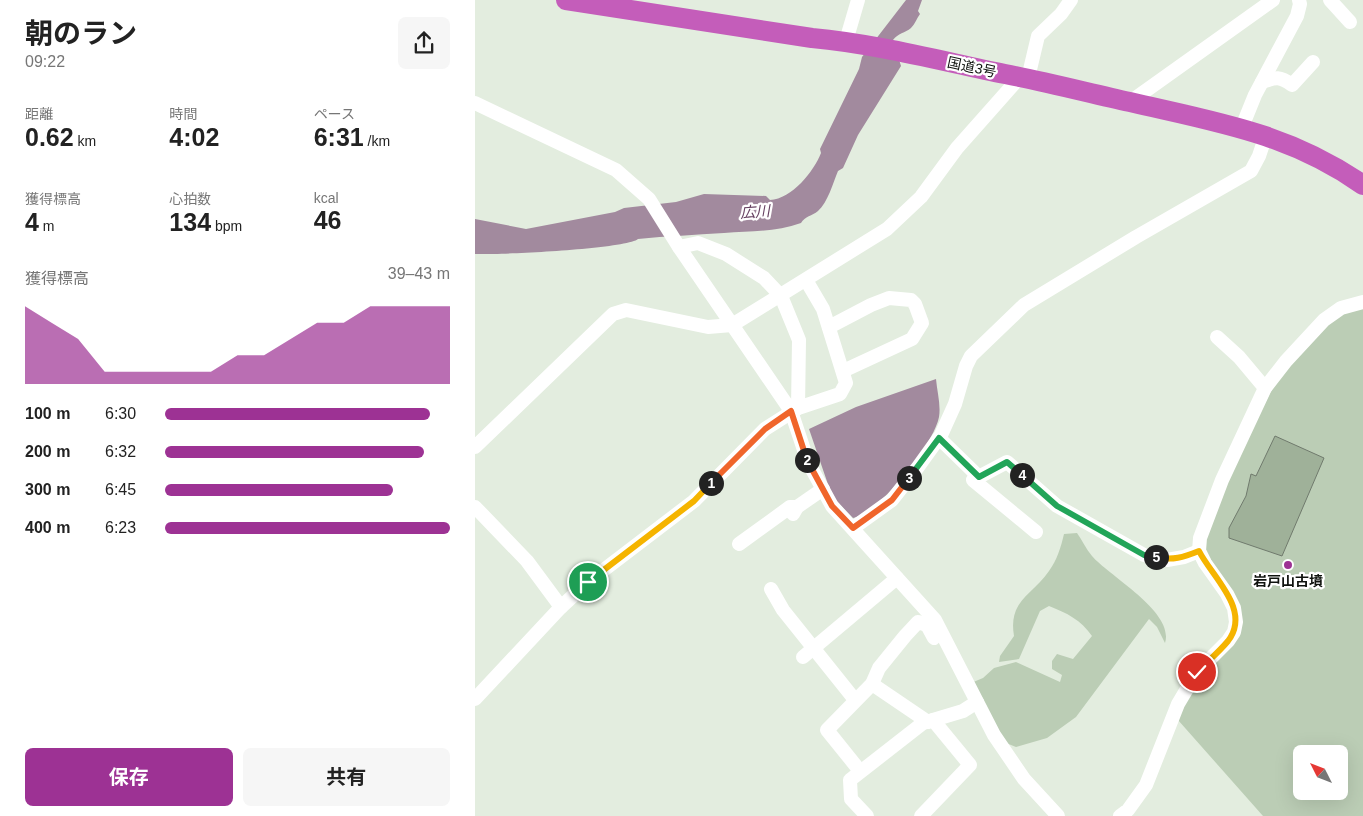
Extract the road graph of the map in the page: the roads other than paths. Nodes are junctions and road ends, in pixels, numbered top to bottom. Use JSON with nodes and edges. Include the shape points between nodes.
{"nodes":[{"id":1,"x":566,"y":0,"type":"edge"},
{"id":2,"x":858,"y":0,"type":"edge"},
{"id":3,"x":1071,"y":0,"type":"edge"},
{"id":4,"x":1273,"y":0,"type":"edge"},
{"id":5,"x":1301,"y":0,"type":"edge"},
{"id":6,"x":1330,"y":0,"type":"edge"},
{"id":7,"x":586,"y":2,"type":"edge"},
{"id":8,"x":1350,"y":22,"type":"dead end"},
{"id":9,"x":854,"y":43,"type":"junction"},
{"id":10,"x":1313,"y":62,"type":"dead end"},
{"id":11,"x":1024,"y":78,"type":"junction"},
{"id":12,"x":1262,"y":82,"type":"junction"},
{"id":13,"x":1130,"y":102,"type":"junction"},
{"id":14,"x":475,"y":103,"type":"edge"},
{"id":15,"x":1243,"y":127,"type":"junction"},
{"id":16,"x":1266,"y":135,"type":"junction"},
{"id":17,"x":1361,"y":180,"type":"edge"},
{"id":18,"x":677,"y":244,"type":"junction"},
{"id":19,"x":806,"y":280,"type":"junction"},
{"id":20,"x":781,"y":296,"type":"junction"},
{"id":21,"x":1363,"y":302,"type":"edge"},
{"id":22,"x":732,"y":325,"type":"junction"},
{"id":23,"x":829,"y":327,"type":"junction"},
{"id":24,"x":1217,"y":337,"type":"dead end"},
{"id":25,"x":843,"y":371,"type":"junction"},
{"id":26,"x":1265,"y":388,"type":"junction"},
{"id":27,"x":795,"y":409,"type":"junction"},
{"id":28,"x":939,"y":438,"type":"junction"},
{"id":29,"x":475,"y":448,"type":"edge"},
{"id":30,"x":979,"y":477,"type":"junction"},
{"id":31,"x":823,"y":489,"type":"junction"},
{"id":32,"x":475,"y":507,"type":"edge"},
{"id":33,"x":853,"y":528,"type":"junction"},
{"id":34,"x":1036,"y":532,"type":"dead end"},
{"id":35,"x":739,"y":544,"type":"dead end"},
{"id":36,"x":1199,"y":551,"type":"junction"},
{"id":37,"x":897,"y":578,"type":"junction"},
{"id":38,"x":771,"y":589,"type":"dead end"},
{"id":39,"x":561,"y":607,"type":"junction"},
{"id":40,"x":814,"y":647,"type":"junction"},
{"id":41,"x":803,"y":657,"type":"dead end"},
{"id":42,"x":967,"y":682,"type":"junction"},
{"id":43,"x":872,"y":684,"type":"junction"},
{"id":44,"x":475,"y":699,"type":"edge"},
{"id":45,"x":855,"y":700,"type":"junction"},
{"id":46,"x":977,"y":702,"type":"junction"},
{"id":47,"x":931,"y":721,"type":"junction"},
{"id":48,"x":861,"y":771,"type":"junction"},
{"id":49,"x":867,"y":816,"type":"edge"},
{"id":50,"x":921,"y":816,"type":"edge"},
{"id":51,"x":1058,"y":816,"type":"edge"},
{"id":52,"x":1119,"y":816,"type":"edge"}],
"edges":[{"from":1,"to":7,"type":"highway","name":"国道3号"},
{"from":2,"to":9,"type":"street"},
{"from":3,"to":11,"type":"street","via":[[1038,36]]},
{"from":4,"to":13,"type":"street"},
{"from":5,"to":12,"type":"street","via":[[1297,16]]},
{"from":6,"to":8,"type":"street"},
{"from":7,"to":9,"type":"highway","name":"国道3号"},
{"from":9,"to":11,"type":"highway","name":"国道3号"},
{"from":10,"to":12,"type":"street","via":[[1292,85],[1276,76]]},
{"from":11,"to":13,"type":"highway","name":"国道3号"},
{"from":11,"to":19,"type":"street","via":[[957,148],[921,197],[887,229]]},
{"from":12,"to":15,"type":"street"},
{"from":13,"to":15,"type":"highway","name":"国道3号"},
{"from":14,"to":18,"type":"street","via":[[616,170],[649,199]]},
{"from":15,"to":16,"type":"highway","name":"国道3号"},
{"from":16,"to":17,"type":"highway","name":"国道3号","via":[[1314,154]]},
{"from":16,"to":28,"type":"street","via":[[1251,171],[1024,305],[971,356],[955,404]]},
{"from":18,"to":20,"type":"street","via":[[698,243],[726,254],[763,278]]},
{"from":18,"to":22,"type":"street"},
{"from":19,"to":20,"type":"street"},
{"from":19,"to":23,"type":"street","via":[[823,309]]},
{"from":20,"to":22,"type":"street"},
{"from":20,"to":27,"type":"street","via":[[799,340]]},
{"from":21,"to":26,"type":"street","via":[[1341,308],[1324,320]]},
{"from":22,"to":27,"type":"street"},
{"from":22,"to":29,"type":"street","via":[[708,326],[626,310],[613,314]]},
{"from":23,"to":25,"type":"street"},
{"from":23,"to":25,"type":"street","via":[[889,298],[911,300],[922,318],[911,340]]},
{"from":24,"to":26,"type":"street"},
{"from":25,"to":27,"type":"street","via":[[846,382],[840,394]]},
{"from":26,"to":36,"type":"street","via":[[1209,509]]},
{"from":27,"to":31,"type":"street","via":[[808,462]]},
{"from":27,"to":39,"type":"street","via":[[765,429],[694,501],[588,582]]},
{"from":28,"to":30,"type":"street"},
{"from":28,"to":33,"type":"street","via":[[892,500]]},
{"from":30,"to":34,"type":"street","via":[[973,480]]},
{"from":30,"to":36,"type":"street","via":[[1007,462],[1057,506],[1144,555],[1167,560]]},
{"from":31,"to":33,"type":"street","via":[[832,506]]},
{"from":31,"to":35,"type":"street","via":[[795,511],[791,507]]},
{"from":32,"to":39,"type":"street","via":[[527,561]]},
{"from":33,"to":37,"type":"street"},
{"from":36,"to":52,"type":"street","via":[[1234,608],[1234,632],[1197,672],[1178,704],[1146,785],[1128,810]]},
{"from":37,"to":40,"type":"street"},
{"from":37,"to":42,"type":"street","via":[[935,620]]},
{"from":38,"to":40,"type":"street","via":[[783,610]]},
{"from":39,"to":44,"type":"street"},
{"from":40,"to":41,"type":"street"},
{"from":40,"to":45,"type":"street"},
{"from":42,"to":43,"type":"street","via":[[962,685],[927,624],[918,622],[879,668]]},
{"from":42,"to":46,"type":"street"},
{"from":43,"to":45,"type":"street"},
{"from":43,"to":47,"type":"street"},
{"from":45,"to":48,"type":"street","via":[[827,730]]},
{"from":46,"to":47,"type":"street","via":[[963,711]]},
{"from":46,"to":51,"type":"street","via":[[994,735],[1024,779]]},
{"from":47,"to":48,"type":"street","via":[[923,723]]},
{"from":47,"to":50,"type":"street","via":[[970,765]]},
{"from":48,"to":49,"type":"street","via":[[850,780],[851,799]]}]}
